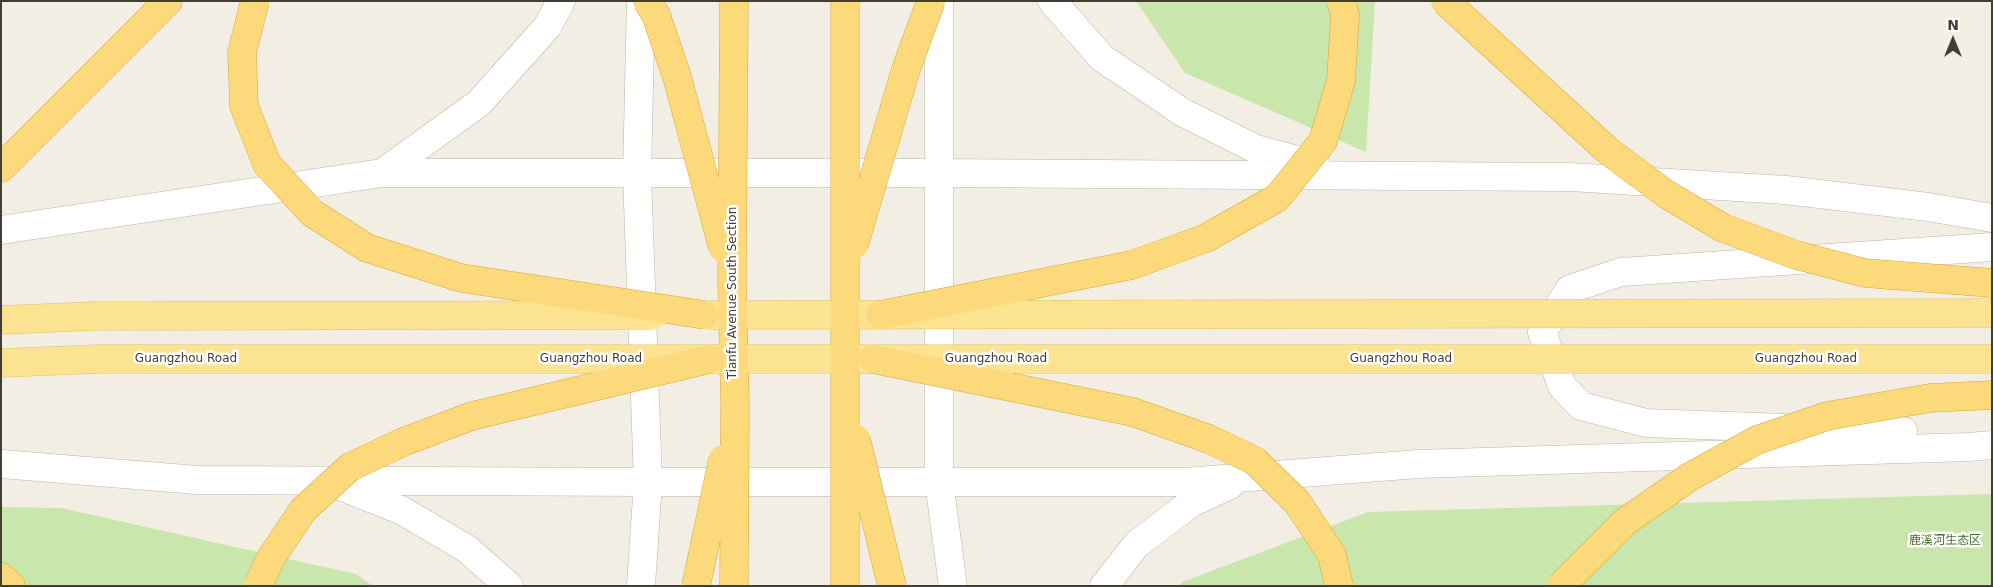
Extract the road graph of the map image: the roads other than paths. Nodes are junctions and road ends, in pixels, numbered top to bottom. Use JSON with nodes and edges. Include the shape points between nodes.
{"nodes":[{"id":1,"x":168,"y":1,"type":"edge"},
{"id":2,"x":255,"y":1,"type":"edge"},
{"id":3,"x":561,"y":1,"type":"edge"},
{"id":4,"x":641,"y":1,"type":"edge"},
{"id":5,"x":647,"y":1,"type":"edge"},
{"id":6,"x":734,"y":1,"type":"edge"},
{"id":7,"x":845,"y":1,"type":"edge"},
{"id":8,"x":931,"y":1,"type":"edge"},
{"id":9,"x":939,"y":1,"type":"edge"},
{"id":10,"x":1052,"y":1,"type":"edge"},
{"id":11,"x":1341,"y":1,"type":"edge"},
{"id":12,"x":1445,"y":1,"type":"edge"},
{"id":13,"x":1,"y":168,"type":"edge"},
{"id":14,"x":382,"y":173,"type":"junction"},
{"id":15,"x":939,"y":173,"type":"junction"},
{"id":16,"x":637,"y":174,"type":"junction"},
{"id":17,"x":1353,"y":176,"type":"junction"},
{"id":18,"x":1992,"y":218,"type":"edge"},
{"id":19,"x":1,"y":230,"type":"edge"},
{"id":20,"x":1992,"y":247,"type":"edge"},
{"id":21,"x":845,"y":275,"type":"junction"},
{"id":22,"x":732,"y":281,"type":"junction"},
{"id":23,"x":1992,"y":283,"type":"edge"},
{"id":24,"x":1992,"y":313,"type":"edge"},
{"id":25,"x":705,"y":315,"type":"junction"},
{"id":26,"x":880,"y":315,"type":"junction"},
{"id":27,"x":1,"y":320,"type":"edge"},
{"id":28,"x":710,"y":359,"type":"junction"},
{"id":29,"x":873,"y":359,"type":"junction"},
{"id":30,"x":1992,"y":359,"type":"edge"},
{"id":31,"x":1,"y":363,"type":"edge"},
{"id":32,"x":1992,"y":395,"type":"edge"},
{"id":33,"x":845,"y":397,"type":"junction"},
{"id":34,"x":734,"y":403,"type":"junction"},
{"id":35,"x":1992,"y":429,"type":"edge"},
{"id":36,"x":1992,"y":445,"type":"edge"},
{"id":37,"x":1,"y":464,"type":"edge"},
{"id":38,"x":1245,"y":478,"type":"junction"},
{"id":39,"x":327,"y":480,"type":"junction"},
{"id":40,"x":648,"y":482,"type":"junction"},
{"id":41,"x":939,"y":482,"type":"junction"},
{"id":42,"x":1,"y":578,"type":"edge"},
{"id":43,"x":11,"y":586,"type":"edge"},
{"id":44,"x":258,"y":586,"type":"edge"},
{"id":45,"x":509,"y":586,"type":"edge"},
{"id":46,"x":641,"y":586,"type":"edge"},
{"id":47,"x":696,"y":586,"type":"edge"},
{"id":48,"x":734,"y":586,"type":"edge"},
{"id":49,"x":845,"y":586,"type":"edge"},
{"id":50,"x":892,"y":586,"type":"edge"},
{"id":51,"x":953,"y":586,"type":"edge"},
{"id":52,"x":1104,"y":586,"type":"edge"},
{"id":53,"x":1339,"y":586,"type":"edge"},
{"id":54,"x":1561,"y":586,"type":"edge"}],
"edges":[{"from":1,"to":13,"type":"highway"},
{"from":2,"to":25,"type":"highway","bridge":true,"via":[[242,52],[244,106],[267,164],[312,213],[367,248],[461,278]]},
{"from":3,"to":14,"type":"street","via":[[547,27],[479,103]]},
{"from":4,"to":16,"type":"street"},
{"from":5,"to":22,"type":"highway","bridge":true,"via":[[656,15],[676,77]]},
{"from":6,"to":22,"type":"highway","name":"Tianfu Avenue South Section","bridge":true},
{"from":7,"to":21,"type":"highway","bridge":true},
{"from":8,"to":21,"type":"highway","bridge":true,"via":[[906,69]]},
{"from":9,"to":15,"type":"street"},
{"from":10,"to":17,"type":"street","via":[[1102,58],[1182,112],[1256,149]]},
{"from":11,"to":26,"type":"highway","bridge":true,"via":[[1345,15],[1341,81],[1323,141],[1277,198],[1206,238],[1132,265]]},
{"from":12,"to":23,"type":"highway","bridge":true,"via":[[1608,150],[1666,194],[1724,228],[1796,255],[1865,274]]},
{"from":14,"to":16,"type":"street"},
{"from":14,"to":19,"type":"street"},
{"from":15,"to":16,"type":"street"},
{"from":15,"to":17,"type":"street"},
{"from":15,"to":41,"type":"street"},
{"from":16,"to":40,"type":"street"},
{"from":17,"to":18,"type":"street","via":[[1570,177],[1786,190]]},
{"from":20,"to":35,"type":"street","via":[[1621,272],[1570,290],[1542,332],[1562,386],[1581,406],[1646,423],[1867,432]]},
{"from":21,"to":33,"type":"highway","bridge":true},
{"from":22,"to":34,"type":"highway","name":"Tianfu Avenue South Section","bridge":true},
{"from":24,"to":26,"type":"main road","bridge":true},
{"from":25,"to":26,"type":"main road","bridge":true},
{"from":25,"to":27,"type":"main road","bridge":true,"via":[[94,316]]},
{"from":28,"to":29,"type":"main road","name":"Guangzhou Road","bridge":true},
{"from":28,"to":31,"type":"main road","name":"Guangzhou Road","bridge":true,"via":[[98,359]]},
{"from":28,"to":44,"type":"highway","bridge":true,"via":[[472,416],[403,442],[350,467],[303,510],[271,558]]},
{"from":29,"to":30,"type":"main road","name":"Guangzhou Road","bridge":true},
{"from":29,"to":53,"type":"highway","bridge":true,"via":[[1133,412],[1209,439],[1255,461],[1297,502],[1332,555]]},
{"from":32,"to":54,"type":"highway","bridge":true,"via":[[1930,398],[1827,416],[1757,440],[1691,476],[1626,521]]},
{"from":33,"to":49,"type":"highway","bridge":true},
{"from":33,"to":50,"type":"highway","bridge":true},
{"from":34,"to":47,"type":"highway","bridge":true},
{"from":34,"to":48,"type":"highway","name":"Tianfu Avenue South Section","bridge":true},
{"from":36,"to":38,"type":"street","via":[[1418,464]]},
{"from":37,"to":39,"type":"street","via":[[197,480]]},
{"from":38,"to":41,"type":"street","via":[[1185,482]]},
{"from":38,"to":52,"type":"street","via":[[1191,503],[1136,545]]},
{"from":39,"to":40,"type":"street"},
{"from":39,"to":45,"type":"street","via":[[404,512],[467,549]]},
{"from":40,"to":41,"type":"street"},
{"from":40,"to":46,"type":"street"},
{"from":41,"to":51,"type":"street"},
{"from":42,"to":43,"type":"highway"}]}
